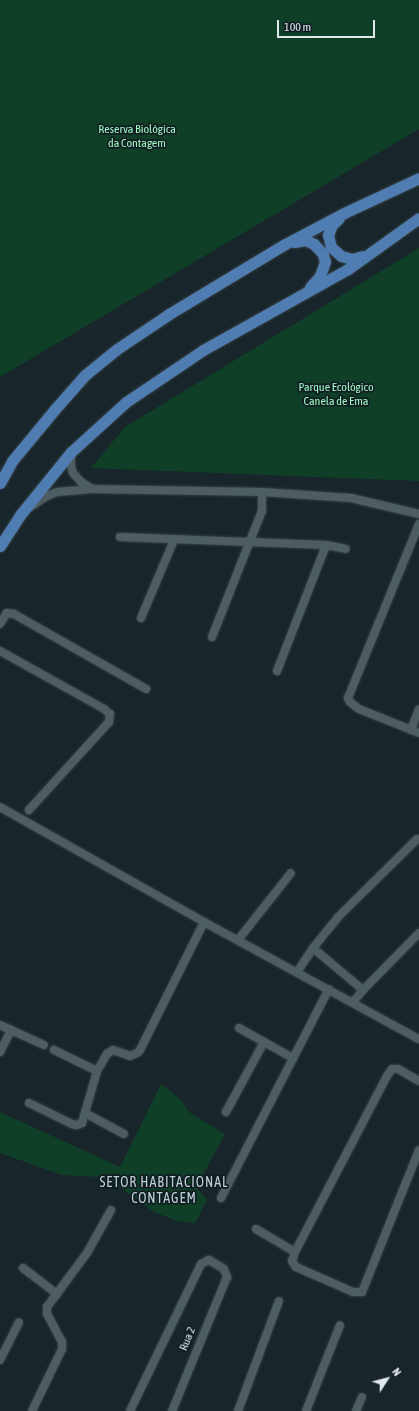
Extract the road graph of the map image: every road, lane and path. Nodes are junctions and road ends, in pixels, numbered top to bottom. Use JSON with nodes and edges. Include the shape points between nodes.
{"nodes":[{"id":1,"x":419,"y":178,"type":"edge"},
{"id":2,"x":344,"y":213,"type":"junction"},
{"id":3,"x":419,"y":218,"type":"edge"},
{"id":4,"x":285,"y":244,"type":"junction"},
{"id":5,"x":372,"y":252,"type":"junction"},
{"id":6,"x":306,"y":292,"type":"junction"},
{"id":7,"x":71,"y":452,"type":"junction"},
{"id":8,"x":0,"y":483,"type":"edge"},
{"id":9,"x":92,"y":489,"type":"junction"},
{"id":10,"x":262,"y":492,"type":"junction"},
{"id":11,"x":419,"y":514,"type":"edge"},
{"id":12,"x":20,"y":515,"type":"junction"},
{"id":13,"x":419,"y":524,"type":"edge"},
{"id":14,"x":120,"y":537,"type":"dead end"},
{"id":15,"x":174,"y":540,"type":"junction"},
{"id":16,"x":416,"y":540,"type":"edge"},
{"id":17,"x":250,"y":542,"type":"junction"},
{"id":18,"x":326,"y":545,"type":"junction"},
{"id":19,"x":0,"y":546,"type":"edge"},
{"id":20,"x":346,"y":549,"type":"dead end"},
{"id":21,"x":141,"y":618,"type":"dead end"},
{"id":22,"x":0,"y":624,"type":"edge"},
{"id":23,"x":212,"y":637,"type":"dead end"},
{"id":24,"x":0,"y":651,"type":"edge"},
{"id":25,"x":276,"y":671,"type":"dead end"},
{"id":26,"x":146,"y":689,"type":"dead end"},
{"id":27,"x":419,"y":709,"type":"edge"},
{"id":28,"x":411,"y":730,"type":"junction"},
{"id":29,"x":419,"y":733,"type":"edge"},
{"id":30,"x":0,"y":807,"type":"edge"},
{"id":31,"x":29,"y":810,"type":"dead end"},
{"id":32,"x":417,"y":839,"type":"dead end"},
{"id":33,"x":291,"y":873,"type":"dead end"},
{"id":34,"x":204,"y":922,"type":"junction"},
{"id":35,"x":419,"y":933,"type":"edge"},
{"id":36,"x":238,"y":940,"type":"junction"},
{"id":37,"x":313,"y":948,"type":"junction"},
{"id":38,"x":297,"y":972,"type":"junction"},
{"id":39,"x":329,"y":989,"type":"junction"},
{"id":40,"x":363,"y":990,"type":"junction"},
{"id":41,"x":353,"y":1002,"type":"junction"},
{"id":42,"x":0,"y":1025,"type":"edge"},
{"id":43,"x":239,"y":1028,"type":"dead end"},
{"id":44,"x":11,"y":1030,"type":"junction"},
{"id":45,"x":419,"y":1039,"type":"edge"},
{"id":46,"x":264,"y":1042,"type":"junction"},
{"id":47,"x":44,"y":1045,"type":"dead end"},
{"id":48,"x":54,"y":1050,"type":"dead end"},
{"id":49,"x":0,"y":1052,"type":"edge"},
{"id":50,"x":293,"y":1058,"type":"junction"},
{"id":51,"x":98,"y":1071,"type":"junction"},
{"id":52,"x":419,"y":1081,"type":"edge"},
{"id":53,"x":30,"y":1103,"type":"dead end"},
{"id":54,"x":226,"y":1112,"type":"dead end"},
{"id":55,"x":85,"y":1113,"type":"junction"},
{"id":56,"x":124,"y":1134,"type":"dead end"},
{"id":57,"x":419,"y":1150,"type":"edge"},
{"id":58,"x":221,"y":1198,"type":"dead end"},
{"id":59,"x":111,"y":1210,"type":"dead end"},
{"id":60,"x":256,"y":1230,"type":"dead end"},
{"id":61,"x":295,"y":1252,"type":"junction"},
{"id":62,"x":23,"y":1268,"type":"dead end"},
{"id":63,"x":56,"y":1294,"type":"junction"},
{"id":64,"x":279,"y":1301,"type":"dead end"},
{"id":65,"x":19,"y":1322,"type":"dead end"},
{"id":66,"x":340,"y":1325,"type":"dead end"},
{"id":67,"x":0,"y":1360,"type":"edge"},
{"id":68,"x":362,"y":1397,"type":"dead end"},
{"id":69,"x":32,"y":1411,"type":"edge"},
{"id":70,"x":130,"y":1411,"type":"edge"},
{"id":71,"x":172,"y":1411,"type":"edge"},
{"id":72,"x":238,"y":1411,"type":"edge"},
{"id":73,"x":306,"y":1411,"type":"edge"},
{"id":74,"x":356,"y":1411,"type":"edge"}],
"edges":[{"from":1,"to":2,"type":"main road"},
{"from":2,"to":4,"type":"main road"},
{"from":2,"to":5,"type":"main road","via":[[332,225],[328,235],[331,247],[342,256],[352,259]]},
{"from":3,"to":5,"type":"main road"},
{"from":4,"to":6,"type":"main road","via":[[306,240],[323,254],[325,262],[320,276]]},
{"from":4,"to":8,"type":"main road","via":[[169,314],[98,364],[55,409],[12,461]]},
{"from":5,"to":6,"type":"main road","via":[[348,269]]},
{"from":6,"to":7,"type":"main road","via":[[177,366],[126,402]]},
{"from":7,"to":9,"type":"street","via":[[73,473]]},
{"from":7,"to":12,"type":"main road"},
{"from":9,"to":10,"type":"street"},
{"from":9,"to":12,"type":"street","via":[[57,492],[46,496]]},
{"from":10,"to":11,"type":"street","via":[[351,498]]},
{"from":10,"to":17,"type":"street","via":[[262,511]]},
{"from":12,"to":19,"type":"main road"},
{"from":13,"to":16,"type":"street"},
{"from":14,"to":15,"type":"street"},
{"from":15,"to":17,"type":"street"},
{"from":15,"to":21,"type":"street"},
{"from":16,"to":28,"type":"street","via":[[348,698],[359,709]]},
{"from":17,"to":18,"type":"street"},
{"from":17,"to":23,"type":"street"},
{"from":18,"to":20,"type":"street"},
{"from":18,"to":25,"type":"street"},
{"from":22,"to":26,"type":"street","via":[[7,613],[14,614]]},
{"from":24,"to":31,"type":"street","via":[[110,714],[109,722]]},
{"from":27,"to":28,"type":"street"},
{"from":28,"to":29,"type":"street"},
{"from":30,"to":34,"type":"street"},
{"from":32,"to":37,"type":"street","via":[[364,890]]},
{"from":33,"to":36,"type":"street"},
{"from":34,"to":36,"type":"street"},
{"from":34,"to":51,"type":"street","via":[[140,1050],[130,1056],[117,1050],[110,1051]]},
{"from":35,"to":40,"type":"street"},
{"from":36,"to":38,"type":"street"},
{"from":37,"to":38,"type":"street"},
{"from":37,"to":40,"type":"street"},
{"from":38,"to":39,"type":"street"},
{"from":39,"to":41,"type":"street"},
{"from":39,"to":50,"type":"street"},
{"from":40,"to":41,"type":"street"},
{"from":41,"to":45,"type":"street"},
{"from":42,"to":44,"type":"street"},
{"from":43,"to":46,"type":"street"},
{"from":44,"to":47,"type":"street"},
{"from":44,"to":49,"type":"street"},
{"from":46,"to":50,"type":"street"},
{"from":46,"to":54,"type":"street"},
{"from":48,"to":51,"type":"street"},
{"from":50,"to":58,"type":"street"},
{"from":51,"to":55,"type":"street"},
{"from":52,"to":61,"type":"street","via":[[398,1069],[392,1069]]},
{"from":53,"to":55,"type":"street","via":[[77,1125],[82,1123]]},
{"from":55,"to":56,"type":"street"},
{"from":57,"to":61,"type":"street","via":[[362,1292],[353,1292],[296,1267],[292,1261]]},
{"from":59,"to":63,"type":"street","via":[[87,1253]]},
{"from":60,"to":61,"type":"street"},
{"from":62,"to":63,"type":"street"},
{"from":63,"to":69,"type":"street","via":[[46,1310],[62,1342],[62,1349]]},
{"from":64,"to":72,"type":"street"},
{"from":65,"to":67,"type":"street"},
{"from":66,"to":73,"type":"street"},
{"from":68,"to":74,"type":"street"},
{"from":70,"to":71,"type":"street","name":"Rua 2","via":[[201,1264],[205,1261],[212,1262],[224,1269],[227,1277]]}]}
